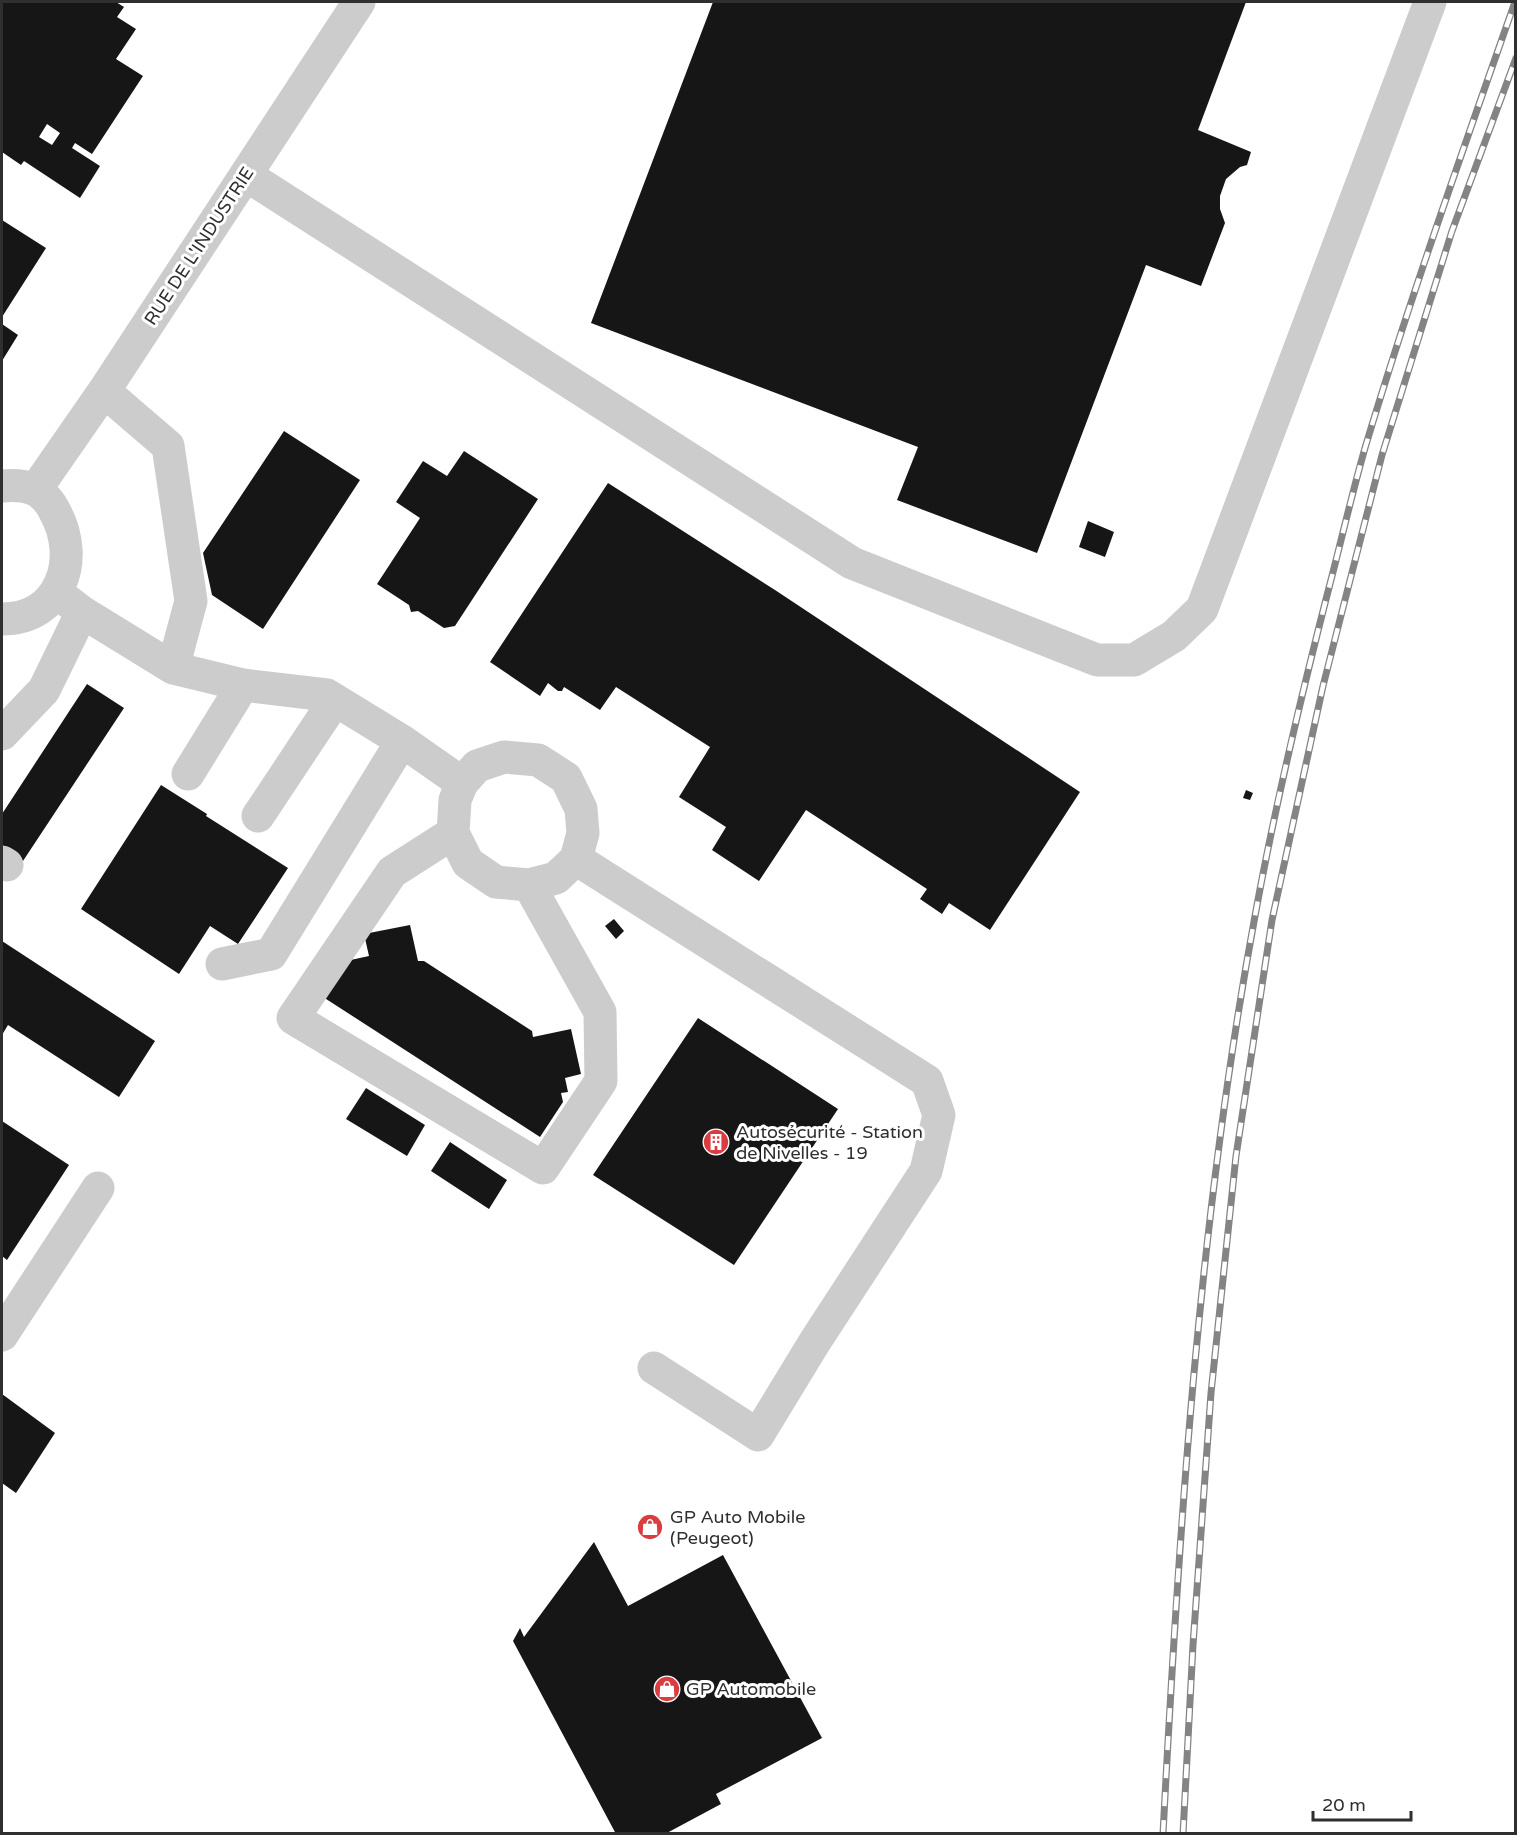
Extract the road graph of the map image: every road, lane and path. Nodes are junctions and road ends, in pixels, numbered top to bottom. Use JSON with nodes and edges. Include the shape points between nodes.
{"nodes":[{"id":1,"x":359,"y":2,"type":"edge"},
{"id":2,"x":1430,"y":2,"type":"edge"},
{"id":3,"x":246,"y":175,"type":"junction"},
{"id":4,"x":104,"y":391,"type":"junction"},
{"id":5,"x":2,"y":486,"type":"edge"},
{"id":6,"x":36,"y":489,"type":"junction"},
{"id":7,"x":56,"y":592,"type":"junction"},
{"id":8,"x":82,"y":612,"type":"junction"},
{"id":9,"x":2,"y":619,"type":"edge"},
{"id":10,"x":173,"y":668,"type":"junction"},
{"id":11,"x":243,"y":686,"type":"junction"},
{"id":12,"x":335,"y":700,"type":"junction"},
{"id":13,"x":2,"y":734,"type":"edge"},
{"id":14,"x":402,"y":741,"type":"junction"},
{"id":15,"x":188,"y":774,"type":"dead end"},
{"id":16,"x":462,"y":783,"type":"junction"},
{"id":17,"x":258,"y":816,"type":"dead end"},
{"id":18,"x":453,"y":833,"type":"junction"},
{"id":19,"x":576,"y":859,"type":"junction"},
{"id":20,"x":530,"y":885,"type":"junction"},
{"id":21,"x":222,"y":964,"type":"dead end"},
{"id":22,"x":98,"y":1188,"type":"dead end"},
{"id":23,"x":2,"y":1335,"type":"edge"},
{"id":24,"x":654,"y":1368,"type":"dead end"}],
"edges":[{"from":1,"to":3,"type":"street","name":"RUE DE L'INDUSTRIE"},
{"from":2,"to":3,"type":"street","via":[[1202,609],[1174,636],[1134,660],[1097,660],[852,563]]},
{"from":3,"to":4,"type":"street","name":"RUE DE L'INDUSTRIE"},
{"from":4,"to":6,"type":"street","name":"RUE DE L'INDUSTRIE"},
{"from":4,"to":10,"type":"street","via":[[168,446],[191,601]]},
{"from":5,"to":6,"type":"street","via":[[15,484]]},
{"from":6,"to":7,"type":"street","via":[[51,504],[67,539],[66,571]]},
{"from":7,"to":8,"type":"street"},
{"from":7,"to":9,"type":"street","via":[[36,611]]},
{"from":8,"to":10,"type":"street"},
{"from":8,"to":13,"type":"street","via":[[44,690]]},
{"from":10,"to":11,"type":"street"},
{"from":11,"to":12,"type":"street","via":[[327,695]]},
{"from":11,"to":15,"type":"street"},
{"from":12,"to":14,"type":"street"},
{"from":12,"to":17,"type":"street"},
{"from":14,"to":16,"type":"street"},
{"from":14,"to":21,"type":"street","via":[[271,954]]},
{"from":16,"to":18,"type":"street","via":[[455,800]]},
{"from":16,"to":19,"type":"street","via":[[477,766],[504,757],[538,760],[566,778],[581,809],[583,833]]},
{"from":18,"to":20,"type":"street","via":[[468,863],[477,870],[496,882]]},
{"from":18,"to":20,"type":"street","via":[[392,872],[293,1018],[543,1168],[601,1081],[600,1012]]},
{"from":19,"to":20,"type":"street","via":[[556,878]]},
{"from":19,"to":24,"type":"street","via":[[927,1081],[939,1116],[926,1171],[758,1435]]},
{"from":22,"to":23,"type":"street"}]}
